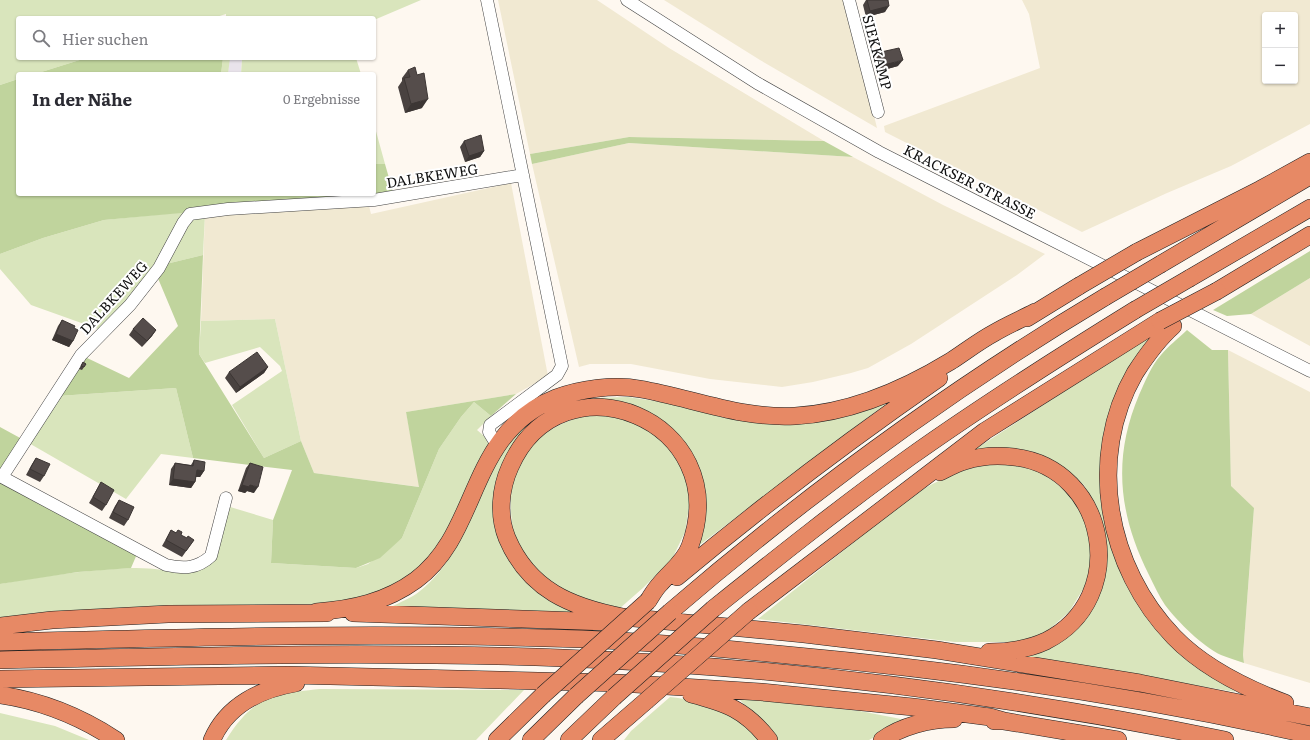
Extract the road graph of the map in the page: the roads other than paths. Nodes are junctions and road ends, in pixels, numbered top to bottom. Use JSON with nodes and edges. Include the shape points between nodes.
{"nodes":[{"id":1,"x":487,"y":0,"type":"edge"},
{"id":2,"x":627,"y":0,"type":"edge"},
{"id":3,"x":849,"y":0,"type":"edge"},
{"id":4,"x":878,"y":112,"type":"dead end"},
{"id":5,"x":1310,"y":162,"type":"edge"},
{"id":6,"x":523,"y":175,"type":"junction"},
{"id":7,"x":1310,"y":176,"type":"edge"},
{"id":8,"x":1310,"y":208,"type":"edge"},
{"id":9,"x":1310,"y":235,"type":"edge"},
{"id":10,"x":1036,"y":312,"type":"junction"},
{"id":11,"x":1166,"y":324,"type":"junction"},
{"id":12,"x":1310,"y":371,"type":"edge"},
{"id":13,"x":497,"y":445,"type":"junction"},
{"id":14,"x":1,"y":477,"type":"edge"},
{"id":15,"x":911,"y":486,"type":"junction"},
{"id":16,"x":226,"y":498,"type":"dead end"},
{"id":17,"x":648,"y":601,"type":"junction"},
{"id":18,"x":316,"y":612,"type":"junction"},
{"id":19,"x":676,"y":618,"type":"junction"},
{"id":20,"x":0,"y":626,"type":"edge"},
{"id":21,"x":0,"y":642,"type":"edge"},
{"id":22,"x":937,"y":650,"type":"junction"},
{"id":23,"x":0,"y":660,"type":"edge"},
{"id":24,"x":330,"y":677,"type":"junction"},
{"id":25,"x":0,"y":679,"type":"edge"},
{"id":26,"x":616,"y":690,"type":"junction"},
{"id":27,"x":0,"y":695,"type":"edge"},
{"id":28,"x":1310,"y":711,"type":"edge"},
{"id":29,"x":631,"y":713,"type":"junction"},
{"id":30,"x":1310,"y":717,"type":"edge"},
{"id":31,"x":1004,"y":721,"type":"junction"},
{"id":32,"x":1310,"y":735,"type":"edge"},
{"id":33,"x":116,"y":740,"type":"edge"},
{"id":34,"x":212,"y":740,"type":"edge"},
{"id":35,"x":497,"y":740,"type":"edge"},
{"id":36,"x":531,"y":740,"type":"edge"},
{"id":37,"x":569,"y":740,"type":"edge"},
{"id":38,"x":601,"y":740,"type":"edge"},
{"id":39,"x":613,"y":740,"type":"edge"},
{"id":40,"x":769,"y":740,"type":"edge"},
{"id":41,"x":882,"y":740,"type":"edge"},
{"id":42,"x":1118,"y":740,"type":"edge"},
{"id":43,"x":1225,"y":740,"type":"edge"}],
"edges":[{"from":1,"to":6,"type":"street"},
{"from":2,"to":12,"type":"street","name":"KRACKSER STRASSE","via":[[757,83],[879,152]]},
{"from":3,"to":4,"type":"street","name":"SIEKKAMP"},
{"from":5,"to":10,"type":"highway","bridge":true,"via":[[1137,252]]},
{"from":6,"to":13,"type":"street","via":[[562,366],[557,375],[490,425],[490,432]]},
{"from":6,"to":14,"type":"street","name":"DALBKEWEG","via":[[374,200],[228,209],[190,214],[159,268],[130,305],[81,355]]},
{"from":7,"to":19,"type":"highway","bridge":true,"via":[[1010,356],[888,439],[797,507]]},
{"from":8,"to":26,"type":"highway","bridge":true,"via":[[1050,362],[911,456],[837,510]]},
{"from":9,"to":11,"type":"highway","bridge":true},
{"from":10,"to":13,"type":"highway","via":[[992,334],[949,362],[882,395],[819,413],[773,416],[721,409],[638,388],[610,388],[582,391],[555,399],[530,412],[511,428]]},
{"from":10,"to":17,"type":"highway","via":[[873,424],[744,521]]},
{"from":11,"to":15,"type":"highway","via":[[985,431]]},
{"from":11,"to":28,"type":"highway","via":[[1128,386],[1114,423],[1110,445],[1109,504],[1123,556],[1154,614],[1174,637],[1200,660],[1234,681],[1268,697]]},
{"from":13,"to":18,"type":"highway","via":[[484,467],[454,534],[438,558],[418,579],[395,594],[365,606]]},
{"from":14,"to":16,"type":"street","name":"DALBKEWEG","via":[[166,565],[189,568],[198,566],[211,556]]},
{"from":15,"to":22,"type":"highway","via":[[965,461],[988,456],[1025,458],[1042,463],[1066,480],[1083,498],[1099,542],[1097,573],[1092,591],[1079,612],[1061,631],[1045,641],[1005,652]]},
{"from":15,"to":29,"type":"highway","bridge":true,"via":[[749,611]]},
{"from":17,"to":19,"type":"highway","via":[[690,548],[695,530],[698,513],[697,493],[681,449],[651,422],[616,408],[594,407],[575,410],[555,418],[536,430],[522,445],[506,475],[502,494],[502,515],[505,533],[512,550],[536,581],[572,603],[623,617]]},
{"from":17,"to":35,"type":"highway","bridge":true},
{"from":18,"to":19,"type":"highway"},
{"from":18,"to":20,"type":"highway","via":[[168,614],[52,620]]},
{"from":19,"to":22,"type":"highway"},
{"from":19,"to":36,"type":"highway","bridge":true,"via":[[576,696]]},
{"from":21,"to":32,"type":"highway","via":[[243,636],[470,637],[584,640],[730,649],[1000,679],[1142,702]]},
{"from":22,"to":30,"type":"highway","via":[[1140,683]]},
{"from":23,"to":43,"type":"highway","via":[[242,655],[469,656],[564,658],[702,666],[822,677],[970,696],[1137,722]]},
{"from":24,"to":25,"type":"highway","via":[[288,675]]},
{"from":24,"to":26,"type":"highway","via":[[482,678]]},
{"from":24,"to":34,"type":"highway","via":[[274,687],[256,694],[236,708]]},
{"from":26,"to":31,"type":"highway","via":[[760,692],[890,705],[990,717]]},
{"from":26,"to":37,"type":"highway"},
{"from":26,"to":40,"type":"highway","via":[[685,692],[716,700],[752,720]]},
{"from":27,"to":33,"type":"highway","via":[[61,710]]},
{"from":29,"to":38,"type":"highway"},
{"from":29,"to":39,"type":"highway"},
{"from":31,"to":41,"type":"highway","via":[[945,719],[907,728]]},
{"from":31,"to":42,"type":"highway"}]}
